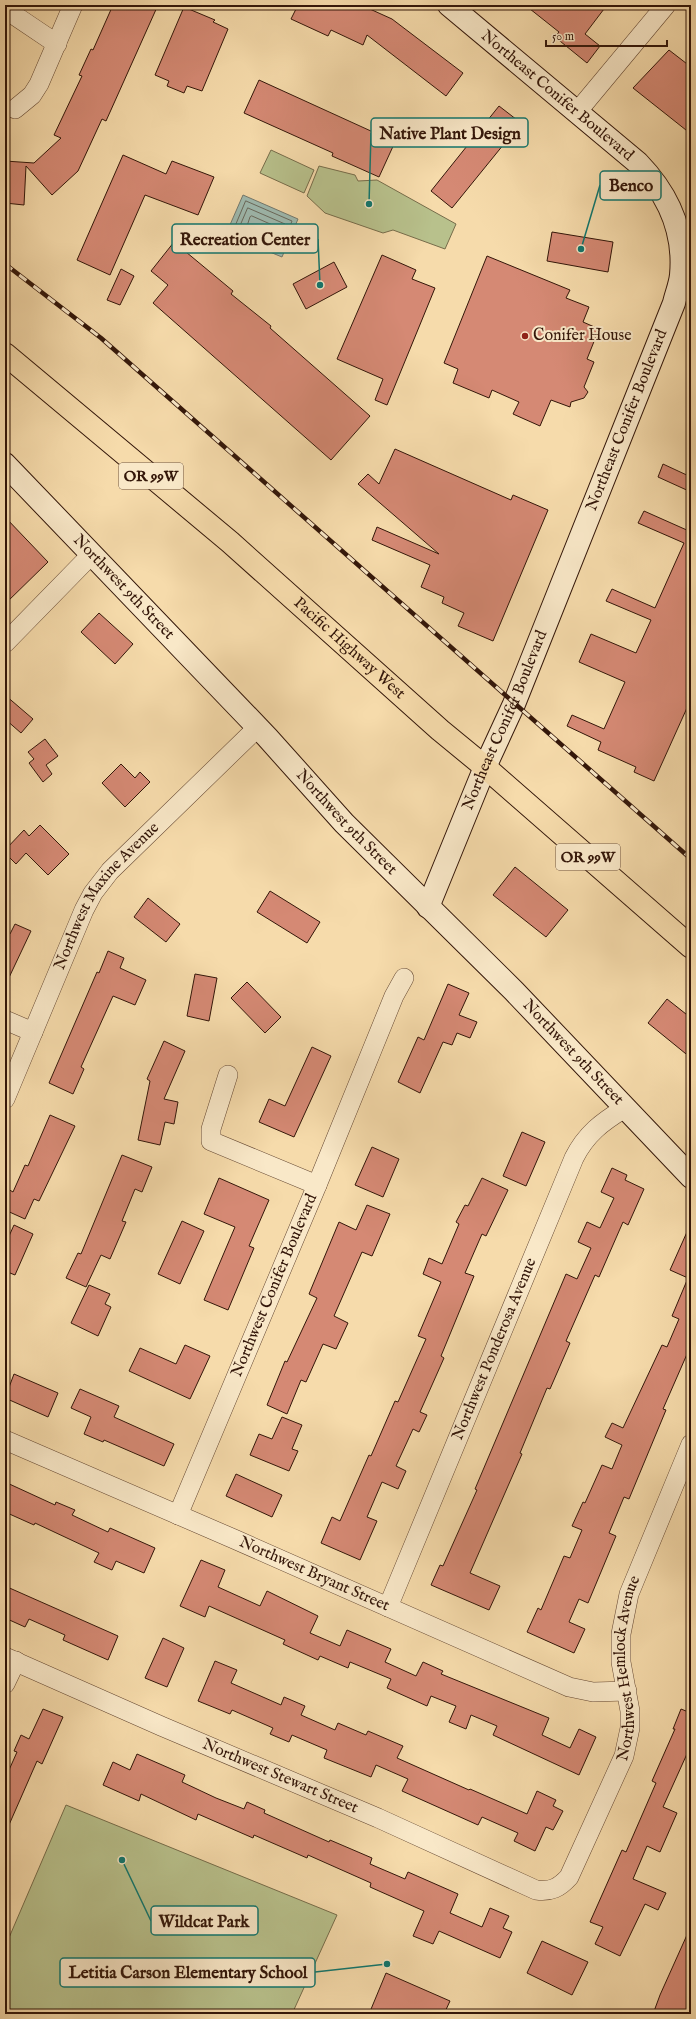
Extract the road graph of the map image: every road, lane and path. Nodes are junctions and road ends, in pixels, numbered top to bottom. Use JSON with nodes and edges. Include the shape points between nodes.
{"nodes":[{"id":1,"x":73,"y":5,"type":"edge"},
{"id":2,"x":449,"y":5,"type":"edge"},
{"id":3,"x":666,"y":5,"type":"edge"},
{"id":4,"x":5,"y":9,"type":"edge"},
{"id":5,"x":57,"y":44,"type":"junction"},
{"id":6,"x":15,"y":110,"type":"dead end"},
{"id":7,"x":577,"y":112,"type":"junction"},
{"id":8,"x":5,"y":354,"type":"edge"},
{"id":9,"x":5,"y":464,"type":"edge"},
{"id":10,"x":92,"y":554,"type":"junction"},
{"id":11,"x":5,"y":643,"type":"edge"},
{"id":12,"x":258,"y":727,"type":"junction"},
{"id":13,"x":485,"y":767,"type":"junction"},
{"id":14,"x":428,"y":907,"type":"junction"},
{"id":15,"x":691,"y":947,"type":"edge"},
{"id":16,"x":404,"y":978,"type":"dead end"},
{"id":17,"x":5,"y":1020,"type":"edge"},
{"id":18,"x":32,"y":1032,"type":"junction"},
{"id":19,"x":228,"y":1074,"type":"dead end"},
{"id":20,"x":5,"y":1098,"type":"edge"},
{"id":21,"x":625,"y":1108,"type":"junction"},
{"id":22,"x":691,"y":1177,"type":"edge"},
{"id":23,"x":317,"y":1186,"type":"junction"},
{"id":24,"x":5,"y":1440,"type":"edge"},
{"id":25,"x":691,"y":1444,"type":"edge"},
{"id":26,"x":178,"y":1515,"type":"junction"},
{"id":27,"x":388,"y":1607,"type":"junction"},
{"id":28,"x":10,"y":1659,"type":"edge"},
{"id":29,"x":5,"y":1684,"type":"edge"},
{"id":30,"x":627,"y":1691,"type":"junction"},
{"id":31,"x":556,"y":1888,"type":"joint"}],
"edges":[{"from":1,"to":5,"type":"street"},
{"from":2,"to":7,"type":"street","name":"Northeast Conifer Boulevard"},
{"from":3,"to":7,"type":"street"},
{"from":4,"to":5,"type":"street"},
{"from":5,"to":6,"type":"street","via":[[39,84],[32,95]]},
{"from":7,"to":13,"type":"street","name":"Northeast Conifer Boulevard","via":[[638,163],[664,195],[672,210],[679,235],[682,260],[680,277],[674,303],[605,478],[514,704]]},
{"from":8,"to":13,"type":"highway","name":"Pacific Highway West","number":"OR 99W","via":[[230,542],[434,725]]},
{"from":9,"to":10,"type":"street","name":"Northwest 9th Street"},
{"from":10,"to":11,"type":"street"},
{"from":10,"to":12,"type":"street","name":"Northwest 9th Street"},
{"from":12,"to":14,"type":"street","name":"Northwest 9th Street","via":[[344,823]]},
{"from":12,"to":18,"type":"street","name":"Northwest Maxine Avenue","via":[[110,870],[84,910]]},
{"from":13,"to":14,"type":"street","name":"Northeast Conifer Boulevard"},
{"from":13,"to":15,"type":"highway","name":"Pacific Highway West","number":"OR 99W"},
{"from":14,"to":21,"type":"street","name":"Northwest 9th Street","via":[[514,991]]},
{"from":16,"to":23,"type":"street","name":"Northwest Conifer Boulevard","via":[[394,996]]},
{"from":17,"to":18,"type":"street"},
{"from":18,"to":20,"type":"street","name":"Northwest Maxine Avenue"},
{"from":19,"to":23,"type":"street","via":[[210,1129],[211,1141]]},
{"from":21,"to":22,"type":"street","name":"Northwest 9th Street"},
{"from":21,"to":27,"type":"street","name":"Northwest Ponderosa Avenue","via":[[588,1134],[574,1158]]},
{"from":23,"to":26,"type":"street","name":"Northwest Conifer Boulevard"},
{"from":24,"to":26,"type":"street","name":"Northwest Bryant Street"},
{"from":25,"to":30,"type":"street","name":"Northwest Hemlock Avenue","via":[[629,1594],[621,1634],[621,1662]]},
{"from":26,"to":27,"type":"street","name":"Northwest Bryant Street"},
{"from":27,"to":30,"type":"street","name":"Northwest Bryant Street","via":[[569,1687],[593,1692]]},
{"from":28,"to":29,"type":"street"},
{"from":28,"to":31,"type":"street","name":"Northwest Stewart Street","via":[[378,1818],[536,1890]]},
{"from":30,"to":31,"type":"street","name":"Northwest Hemlock Avenue","via":[[630,1728],[624,1756],[569,1878]]}]}
